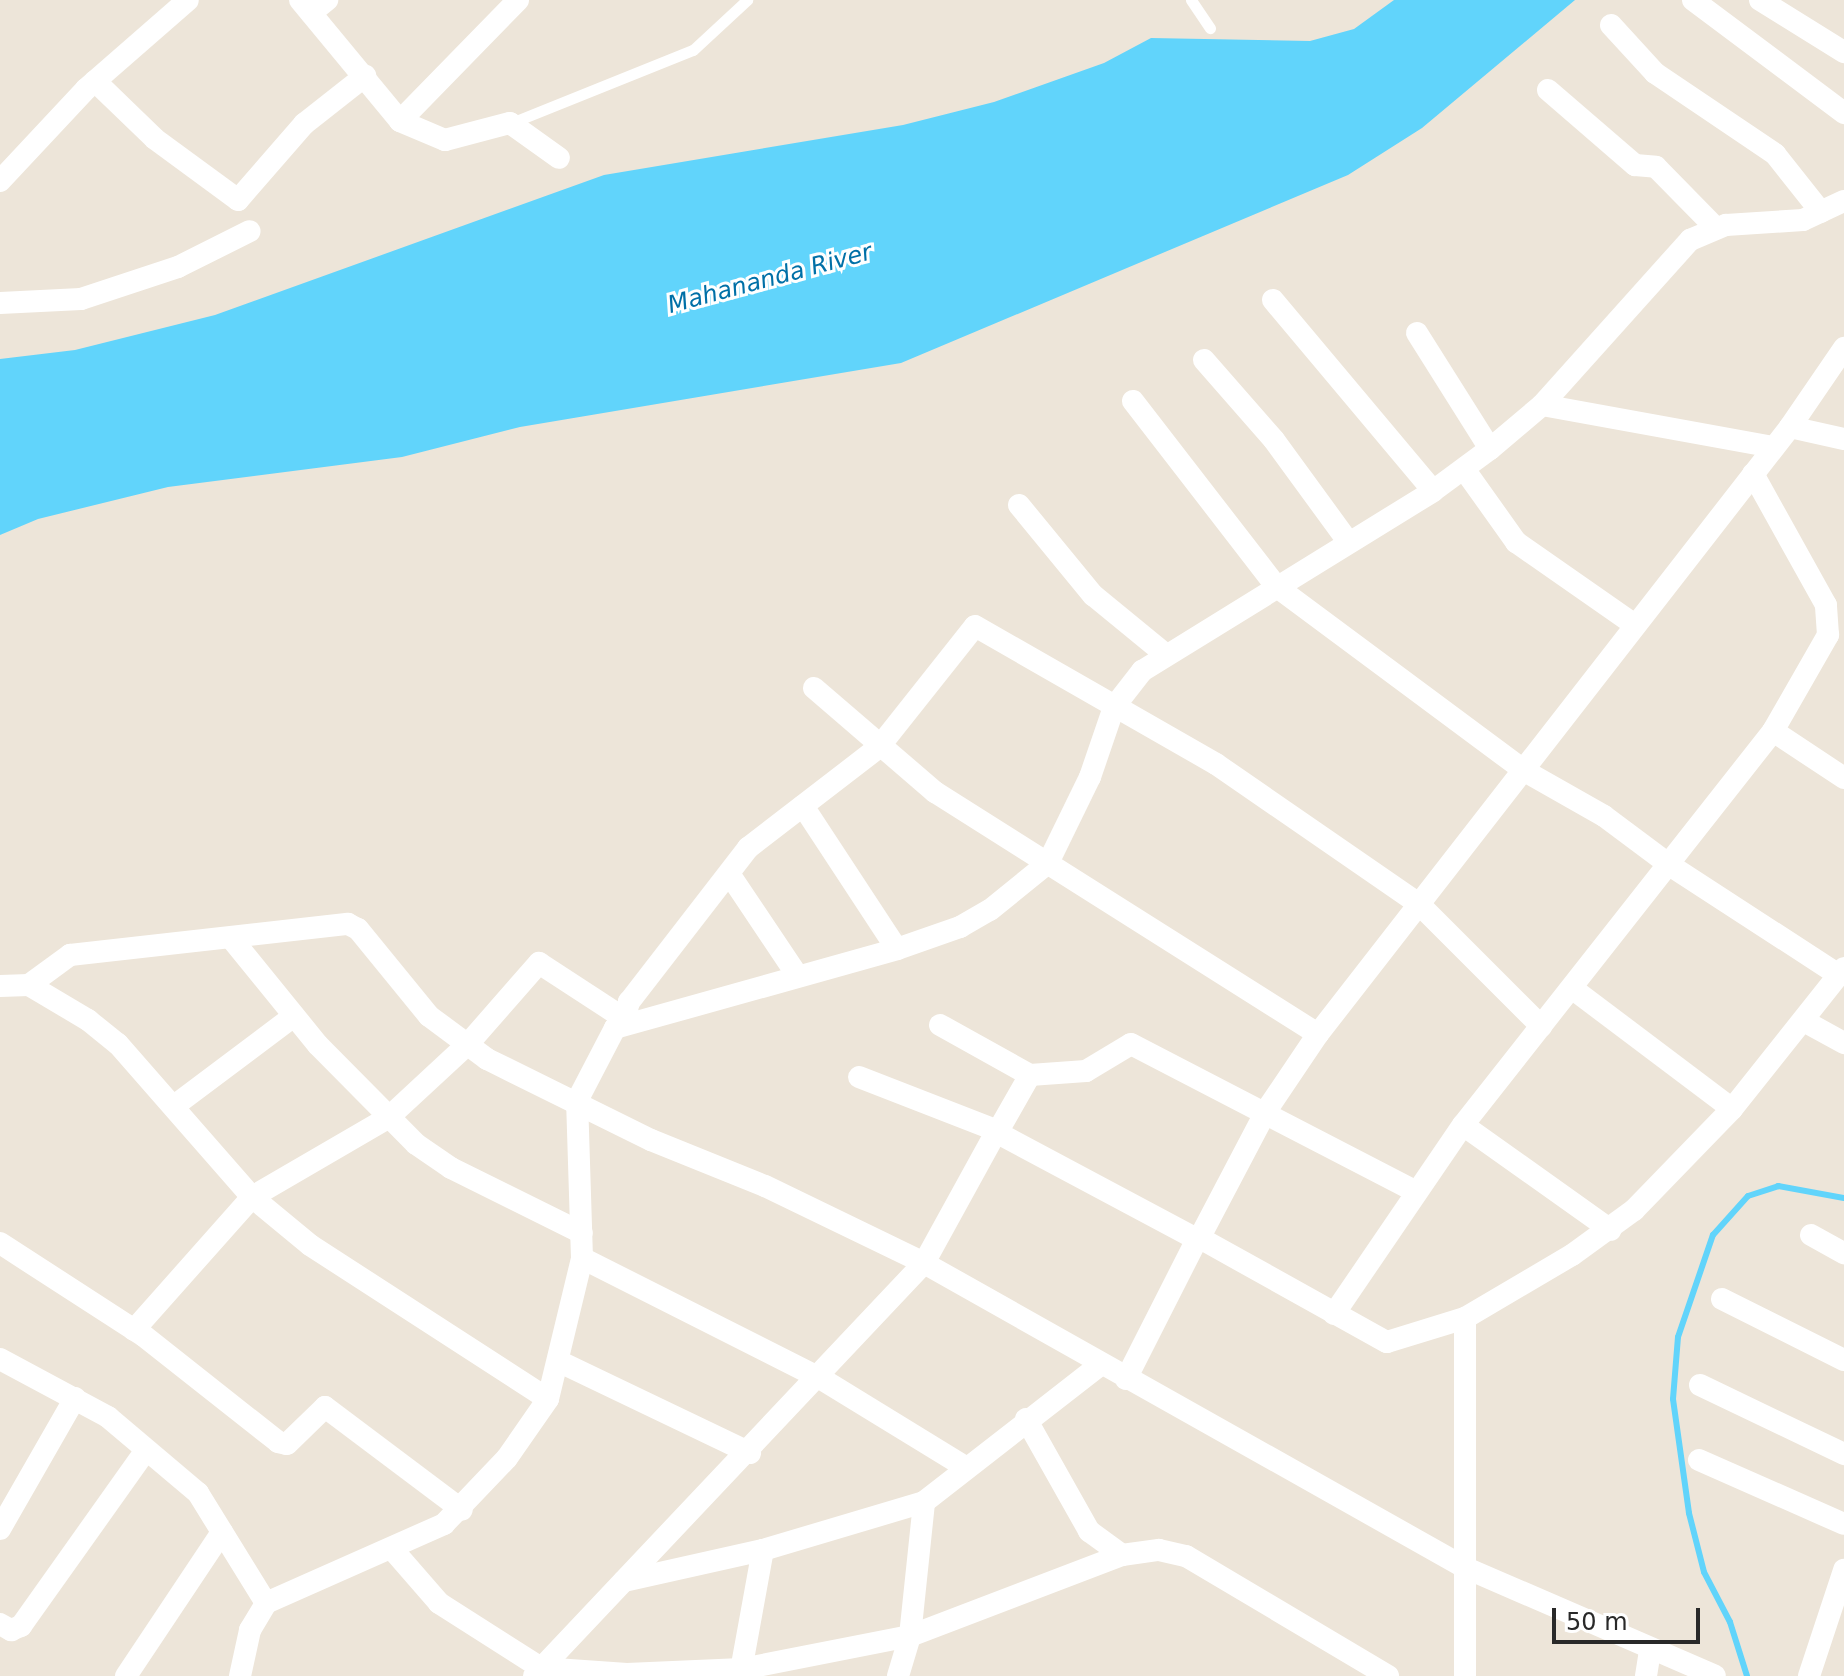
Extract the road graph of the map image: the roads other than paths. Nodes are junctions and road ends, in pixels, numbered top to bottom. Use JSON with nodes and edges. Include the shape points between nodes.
{"nodes":[{"id":1,"x":188,"y":0,"type":"edge"},
{"id":2,"x":518,"y":0,"type":"edge"},
{"id":3,"x":747,"y":0,"type":"edge"},
{"id":4,"x":1191,"y":0,"type":"edge"},
{"id":5,"x":1693,"y":0,"type":"edge"},
{"id":6,"x":1760,"y":0,"type":"edge"},
{"id":7,"x":313,"y":4,"type":"edge"},
{"id":8,"x":1611,"y":25,"type":"dead end"},
{"id":9,"x":1210,"y":28,"type":"dead end"},
{"id":10,"x":1844,"y":52,"type":"edge"},
{"id":11,"x":365,"y":76,"type":"junction"},
{"id":12,"x":95,"y":81,"type":"junction"},
{"id":13,"x":1548,"y":90,"type":"dead end"},
{"id":14,"x":1844,"y":113,"type":"edge"},
{"id":15,"x":400,"y":121,"type":"junction"},
{"id":16,"x":510,"y":123,"type":"junction"},
{"id":17,"x":8,"y":157,"type":"edge"},
{"id":18,"x":559,"y":158,"type":"dead end"},
{"id":19,"x":0,"y":181,"type":"edge"},
{"id":20,"x":1844,"y":201,"type":"edge"},
{"id":21,"x":1821,"y":212,"type":"junction"},
{"id":22,"x":1716,"y":228,"type":"junction"},
{"id":23,"x":250,"y":231,"type":"dead end"},
{"id":24,"x":1273,"y":300,"type":"dead end"},
{"id":25,"x":0,"y":303,"type":"edge"},
{"id":26,"x":1417,"y":333,"type":"dead end"},
{"id":27,"x":1844,"y":348,"type":"edge"},
{"id":28,"x":1204,"y":360,"type":"dead end"},
{"id":29,"x":1133,"y":401,"type":"dead end"},
{"id":30,"x":1542,"y":405,"type":"junction"},
{"id":31,"x":1790,"y":427,"type":"junction"},
{"id":32,"x":1844,"y":439,"type":"edge"},
{"id":33,"x":1773,"y":447,"type":"junction"},
{"id":34,"x":1490,"y":449,"type":"junction"},
{"id":35,"x":1464,"y":469,"type":"junction"},
{"id":36,"x":1753,"y":474,"type":"junction"},
{"id":37,"x":1433,"y":491,"type":"junction"},
{"id":38,"x":1019,"y":505,"type":"dead end"},
{"id":39,"x":1349,"y":543,"type":"junction"},
{"id":40,"x":1277,"y":587,"type":"junction"},
{"id":41,"x":1635,"y":625,"type":"junction"},
{"id":42,"x":1165,"y":654,"type":"junction"},
{"id":43,"x":814,"y":688,"type":"dead end"},
{"id":44,"x":1114,"y":707,"type":"junction"},
{"id":45,"x":1773,"y":731,"type":"junction"},
{"id":46,"x":879,"y":747,"type":"junction"},
{"id":47,"x":1523,"y":770,"type":"junction"},
{"id":48,"x":1844,"y":778,"type":"edge"},
{"id":49,"x":803,"y":806,"type":"junction"},
{"id":50,"x":1048,"y":863,"type":"junction"},
{"id":51,"x":1671,"y":866,"type":"junction"},
{"id":52,"x":730,"y":875,"type":"junction"},
{"id":53,"x":1419,"y":904,"type":"junction"},
{"id":54,"x":231,"y":938,"type":"junction"},
{"id":55,"x":897,"y":949,"type":"junction"},
{"id":56,"x":1842,"y":971,"type":"edge"},
{"id":57,"x":797,"y":975,"type":"junction"},
{"id":58,"x":29,"y":985,"type":"junction"},
{"id":59,"x":0,"y":986,"type":"edge"},
{"id":60,"x":1573,"y":989,"type":"junction"},
{"id":61,"x":294,"y":1016,"type":"junction"},
{"id":62,"x":625,"y":1021,"type":"junction"},
{"id":63,"x":1804,"y":1021,"type":"junction"},
{"id":64,"x":940,"y":1025,"type":"dead end"},
{"id":65,"x":1541,"y":1026,"type":"junction"},
{"id":66,"x":1318,"y":1034,"type":"junction"},
{"id":67,"x":1844,"y":1043,"type":"edge"},
{"id":68,"x":468,"y":1044,"type":"junction"},
{"id":69,"x":1030,"y":1075,"type":"junction"},
{"id":70,"x":859,"y":1077,"type":"dead end"},
{"id":71,"x":577,"y":1101,"type":"junction"},
{"id":72,"x":174,"y":1106,"type":"junction"},
{"id":73,"x":1732,"y":1109,"type":"junction"},
{"id":74,"x":1266,"y":1111,"type":"junction"},
{"id":75,"x":388,"y":1118,"type":"junction"},
{"id":76,"x":1463,"y":1125,"type":"junction"},
{"id":77,"x":998,"y":1131,"type":"junction"},
{"id":78,"x":1414,"y":1191,"type":"junction"},
{"id":79,"x":252,"y":1197,"type":"junction"},
{"id":80,"x":1611,"y":1230,"type":"junction"},
{"id":81,"x":582,"y":1233,"type":"junction"},
{"id":82,"x":1811,"y":1235,"type":"dead end"},
{"id":83,"x":1198,"y":1237,"type":"junction"},
{"id":84,"x":0,"y":1243,"type":"edge"},
{"id":85,"x":1844,"y":1253,"type":"edge"},
{"id":86,"x":582,"y":1258,"type":"junction"},
{"id":87,"x":924,"y":1263,"type":"junction"},
{"id":88,"x":1722,"y":1299,"type":"dead end"},
{"id":89,"x":1334,"y":1314,"type":"junction"},
{"id":90,"x":1465,"y":1318,"type":"junction"},
{"id":91,"x":134,"y":1330,"type":"junction"},
{"id":92,"x":0,"y":1359,"type":"edge"},
{"id":93,"x":1844,"y":1360,"type":"edge"},
{"id":94,"x":558,"y":1361,"type":"junction"},
{"id":95,"x":1100,"y":1365,"type":"junction"},
{"id":96,"x":820,"y":1378,"type":"junction"},
{"id":97,"x":1126,"y":1379,"type":"junction"},
{"id":98,"x":1700,"y":1385,"type":"dead end"},
{"id":99,"x":75,"y":1398,"type":"junction"},
{"id":100,"x":548,"y":1399,"type":"junction"},
{"id":101,"x":1026,"y":1419,"type":"junction"},
{"id":102,"x":146,"y":1450,"type":"junction"},
{"id":103,"x":750,"y":1453,"type":"junction"},
{"id":104,"x":1844,"y":1454,"type":"edge"},
{"id":105,"x":1699,"y":1460,"type":"dead end"},
{"id":106,"x":967,"y":1468,"type":"junction"},
{"id":107,"x":924,"y":1502,"type":"junction"},
{"id":108,"x":462,"y":1510,"type":"junction"},
{"id":109,"x":1844,"y":1524,"type":"edge"},
{"id":110,"x":0,"y":1529,"type":"edge"},
{"id":111,"x":222,"y":1532,"type":"junction"},
{"id":112,"x":393,"y":1550,"type":"junction"},
{"id":113,"x":763,"y":1550,"type":"junction"},
{"id":114,"x":1122,"y":1555,"type":"junction"},
{"id":115,"x":1466,"y":1568,"type":"junction"},
{"id":116,"x":1844,"y":1570,"type":"edge"},
{"id":117,"x":624,"y":1581,"type":"junction"},
{"id":118,"x":266,"y":1603,"type":"junction"},
{"id":119,"x":0,"y":1624,"type":"edge"},
{"id":120,"x":910,"y":1636,"type":"junction"},
{"id":121,"x":1650,"y":1650,"type":"junction"},
{"id":122,"x":538,"y":1672,"type":"edge"},
{"id":123,"x":741,"y":1673,"type":"edge"},
{"id":124,"x":126,"y":1676,"type":"edge"},
{"id":125,"x":240,"y":1676,"type":"edge"},
{"id":126,"x":898,"y":1676,"type":"edge"},
{"id":127,"x":1388,"y":1676,"type":"edge"},
{"id":128,"x":1465,"y":1676,"type":"edge"},
{"id":129,"x":1646,"y":1676,"type":"edge"},
{"id":130,"x":1715,"y":1676,"type":"edge"},
{"id":131,"x":1809,"y":1676,"type":"edge"}],
"edges":[{"from":1,"to":12,"type":"street"},
{"from":2,"to":15,"type":"street"},
{"from":3,"to":16,"type":"lane","via":[[693,50]]},
{"from":4,"to":9,"type":"lane"},
{"from":5,"to":14,"type":"street"},
{"from":6,"to":10,"type":"street"},
{"from":7,"to":11,"type":"street"},
{"from":8,"to":21,"type":"street","via":[[1655,73],[1775,154]]},
{"from":11,"to":12,"type":"street","via":[[304,124],[238,200],[155,139]]},
{"from":11,"to":15,"type":"street"},
{"from":12,"to":17,"type":"street"},
{"from":13,"to":22,"type":"street","via":[[1635,165],[1656,167]]},
{"from":15,"to":16,"type":"street","via":[[445,140]]},
{"from":16,"to":18,"type":"street"},
{"from":17,"to":19,"type":"street"},
{"from":20,"to":21,"type":"street"},
{"from":21,"to":22,"type":"street","via":[[1794,221]]},
{"from":22,"to":30,"type":"street","via":[[1675,251]]},
{"from":23,"to":25,"type":"street","via":[[178,267],[81,299]]},
{"from":24,"to":37,"type":"street"},
{"from":26,"to":34,"type":"street"},
{"from":27,"to":31,"type":"street"},
{"from":28,"to":39,"type":"street","via":[[1274,440]]},
{"from":29,"to":40,"type":"street"},
{"from":30,"to":33,"type":"street"},
{"from":30,"to":34,"type":"street"},
{"from":31,"to":32,"type":"street"},
{"from":31,"to":33,"type":"street"},
{"from":33,"to":36,"type":"street"},
{"from":34,"to":35,"type":"street"},
{"from":35,"to":37,"type":"street"},
{"from":35,"to":41,"type":"street","via":[[1516,542]]},
{"from":36,"to":41,"type":"street"},
{"from":36,"to":45,"type":"street","via":[[1826,605],[1829,620],[1828,635]]},
{"from":37,"to":39,"type":"street"},
{"from":38,"to":42,"type":"street","via":[[1093,595]]},
{"from":39,"to":40,"type":"street"},
{"from":40,"to":42,"type":"street"},
{"from":40,"to":47,"type":"street"},
{"from":41,"to":47,"type":"street"},
{"from":42,"to":44,"type":"street","via":[[1123,691]]},
{"from":43,"to":46,"type":"street"},
{"from":44,"to":46,"type":"street","via":[[975,626]]},
{"from":44,"to":50,"type":"street","via":[[1066,832]]},
{"from":44,"to":53,"type":"street","via":[[1216,764]]},
{"from":45,"to":48,"type":"street"},
{"from":45,"to":51,"type":"street"},
{"from":46,"to":49,"type":"street"},
{"from":46,"to":50,"type":"street","via":[[935,792]]},
{"from":47,"to":51,"type":"street","via":[[1604,816]]},
{"from":47,"to":53,"type":"street"},
{"from":49,"to":52,"type":"street","via":[[748,848]]},
{"from":49,"to":55,"type":"street"},
{"from":50,"to":55,"type":"street","via":[[960,927]]},
{"from":50,"to":66,"type":"street"},
{"from":51,"to":56,"type":"street"},
{"from":51,"to":60,"type":"street"},
{"from":52,"to":57,"type":"street"},
{"from":52,"to":62,"type":"street","via":[[629,1002]]},
{"from":53,"to":65,"type":"street"},
{"from":53,"to":66,"type":"street"},
{"from":54,"to":58,"type":"street","via":[[70,955]]},
{"from":54,"to":61,"type":"street"},
{"from":54,"to":68,"type":"street","via":[[348,924],[358,929],[429,1016]]},
{"from":55,"to":57,"type":"street"},
{"from":56,"to":63,"type":"street"},
{"from":57,"to":62,"type":"street"},
{"from":58,"to":59,"type":"street"},
{"from":58,"to":72,"type":"street","via":[[118,1044]]},
{"from":60,"to":65,"type":"street"},
{"from":60,"to":73,"type":"street"},
{"from":61,"to":72,"type":"street"},
{"from":61,"to":75,"type":"street"},
{"from":62,"to":68,"type":"street","via":[[542,962]]},
{"from":62,"to":71,"type":"street","via":[[611,1033]]},
{"from":63,"to":67,"type":"street"},
{"from":63,"to":73,"type":"street"},
{"from":64,"to":69,"type":"street"},
{"from":65,"to":76,"type":"street"},
{"from":66,"to":74,"type":"street"},
{"from":68,"to":71,"type":"street"},
{"from":68,"to":75,"type":"street"},
{"from":69,"to":74,"type":"street","via":[[1086,1071],[1131,1044]]},
{"from":69,"to":77,"type":"street"},
{"from":70,"to":77,"type":"street"},
{"from":71,"to":81,"type":"street"},
{"from":71,"to":87,"type":"street","via":[[651,1140],[765,1186]]},
{"from":72,"to":79,"type":"street"},
{"from":73,"to":80,"type":"street"},
{"from":74,"to":78,"type":"street"},
{"from":74,"to":83,"type":"street"},
{"from":75,"to":79,"type":"street"},
{"from":75,"to":81,"type":"street","via":[[451,1168]]},
{"from":76,"to":78,"type":"street"},
{"from":76,"to":80,"type":"street"},
{"from":77,"to":83,"type":"street"},
{"from":77,"to":87,"type":"street"},
{"from":78,"to":89,"type":"street"},
{"from":79,"to":91,"type":"street"},
{"from":79,"to":100,"type":"street","via":[[398,1305]]},
{"from":80,"to":90,"type":"street"},
{"from":81,"to":86,"type":"street"},
{"from":82,"to":85,"type":"street"},
{"from":83,"to":89,"type":"street"},
{"from":83,"to":97,"type":"street"},
{"from":84,"to":91,"type":"street"},
{"from":86,"to":94,"type":"street"},
{"from":86,"to":96,"type":"street"},
{"from":87,"to":95,"type":"street"},
{"from":87,"to":96,"type":"street"},
{"from":88,"to":93,"type":"street"},
{"from":89,"to":90,"type":"street","via":[[1387,1342]]},
{"from":90,"to":115,"type":"street"},
{"from":91,"to":108,"type":"street","via":[[280,1443],[287,1444],[325,1407]]},
{"from":92,"to":99,"type":"street"},
{"from":94,"to":100,"type":"street"},
{"from":94,"to":103,"type":"street"},
{"from":95,"to":97,"type":"street"},
{"from":95,"to":101,"type":"street"},
{"from":96,"to":103,"type":"street"},
{"from":96,"to":106,"type":"street"},
{"from":97,"to":115,"type":"street"},
{"from":98,"to":104,"type":"street"},
{"from":99,"to":102,"type":"street"},
{"from":99,"to":110,"type":"street"},
{"from":100,"to":108,"type":"street"},
{"from":101,"to":106,"type":"street"},
{"from":101,"to":114,"type":"street","via":[[1089,1531]]},
{"from":102,"to":111,"type":"street","via":[[198,1493]]},
{"from":102,"to":119,"type":"street","via":[[21,1626],[11,1630]]},
{"from":103,"to":117,"type":"street"},
{"from":105,"to":109,"type":"street"},
{"from":106,"to":107,"type":"street"},
{"from":107,"to":113,"type":"street"},
{"from":107,"to":120,"type":"street"},
{"from":108,"to":112,"type":"street","via":[[427,1536]]},
{"from":111,"to":118,"type":"street"},
{"from":111,"to":124,"type":"street"},
{"from":112,"to":118,"type":"street"},
{"from":112,"to":122,"type":"street","via":[[439,1603]]},
{"from":113,"to":117,"type":"street"},
{"from":113,"to":123,"type":"street"},
{"from":114,"to":120,"type":"street"},
{"from":114,"to":127,"type":"street","via":[[1159,1550],[1186,1556]]},
{"from":115,"to":121,"type":"street"},
{"from":115,"to":128,"type":"street"},
{"from":116,"to":131,"type":"street"},
{"from":117,"to":122,"type":"street"},
{"from":118,"to":125,"type":"street","via":[[250,1630]]},
{"from":120,"to":123,"type":"street"},
{"from":120,"to":126,"type":"street"},
{"from":121,"to":129,"type":"street"},
{"from":121,"to":130,"type":"street"},
{"from":122,"to":123,"type":"street"}]}
